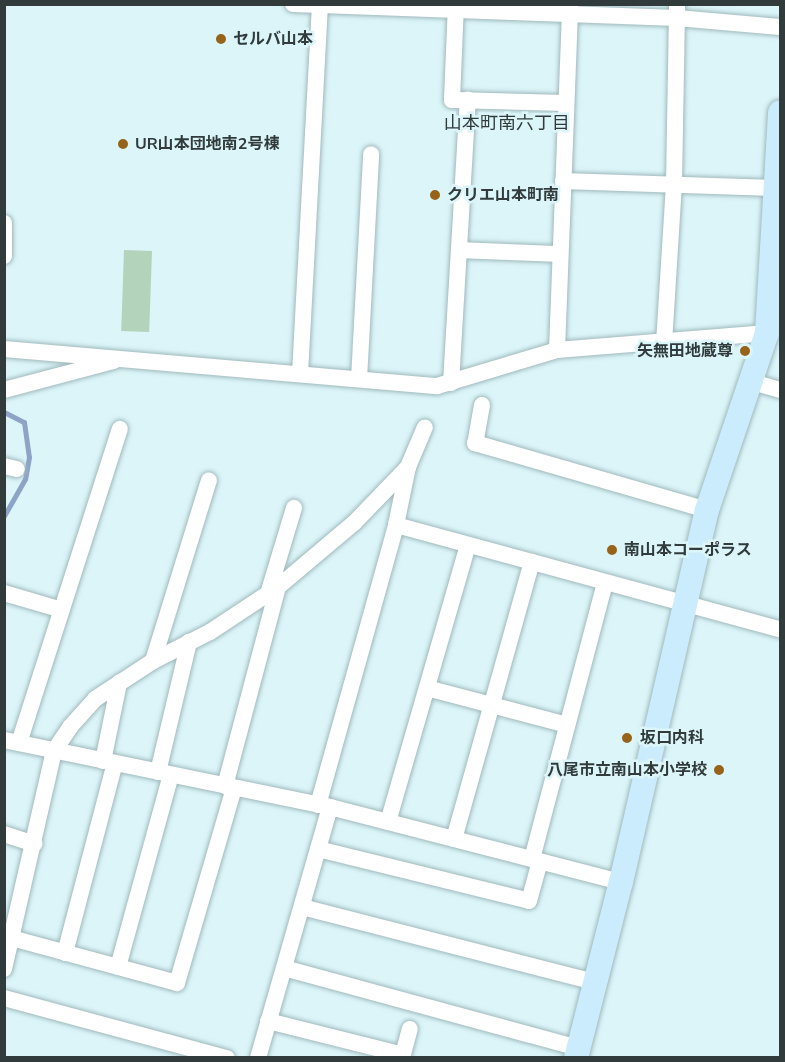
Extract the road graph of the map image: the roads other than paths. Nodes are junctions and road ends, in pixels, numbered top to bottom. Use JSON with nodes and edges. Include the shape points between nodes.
{"nodes":[{"id":1,"x":293,"y":4,"type":"edge"},
{"id":2,"x":320,"y":5,"type":"edge"},
{"id":3,"x":456,"y":8,"type":"edge"},
{"id":4,"x":569,"y":10,"type":"edge"},
{"id":5,"x":677,"y":11,"type":"edge"},
{"id":6,"x":780,"y":27,"type":"edge"},
{"id":7,"x":468,"y":100,"type":"junction"},
{"id":8,"x":566,"y":103,"type":"junction"},
{"id":9,"x":780,"y":112,"type":"edge"},
{"id":10,"x":371,"y":154,"type":"dead end"},
{"id":11,"x":563,"y":182,"type":"junction"},
{"id":12,"x":674,"y":183,"type":"junction"},
{"id":13,"x":774,"y":188,"type":"junction"},
{"id":14,"x":4,"y":223,"type":"edge"},
{"id":15,"x":459,"y":250,"type":"junction"},
{"id":16,"x":560,"y":254,"type":"junction"},
{"id":17,"x":4,"y":256,"type":"edge"},
{"id":18,"x":766,"y":333,"type":"junction"},
{"id":19,"x":664,"y":343,"type":"junction"},
{"id":20,"x":4,"y":349,"type":"edge"},
{"id":21,"x":557,"y":350,"type":"junction"},
{"id":22,"x":118,"y":359,"type":"junction"},
{"id":23,"x":300,"y":374,"type":"junction"},
{"id":24,"x":359,"y":379,"type":"junction"},
{"id":25,"x":749,"y":381,"type":"junction"},
{"id":26,"x":450,"y":382,"type":"junction"},
{"id":27,"x":4,"y":390,"type":"edge"},
{"id":28,"x":780,"y":390,"type":"edge"},
{"id":29,"x":482,"y":405,"type":"dead end"},
{"id":30,"x":425,"y":427,"type":"dead end"},
{"id":31,"x":120,"y":429,"type":"dead end"},
{"id":32,"x":408,"y":467,"type":"junction"},
{"id":33,"x":209,"y":480,"type":"dead end"},
{"id":34,"x":294,"y":508,"type":"dead end"},
{"id":35,"x":707,"y":510,"type":"junction"},
{"id":36,"x":396,"y":525,"type":"junction"},
{"id":37,"x":468,"y":545,"type":"junction"},
{"id":38,"x":532,"y":562,"type":"junction"},
{"id":39,"x":605,"y":583,"type":"junction"},
{"id":40,"x":273,"y":590,"type":"junction"},
{"id":41,"x":4,"y":593,"type":"edge"},
{"id":42,"x":686,"y":605,"type":"junction"},
{"id":43,"x":62,"y":610,"type":"junction"},
{"id":44,"x":780,"y":629,"type":"edge"},
{"id":45,"x":189,"y":642,"type":"junction"},
{"id":46,"x":153,"y":662,"type":"junction"},
{"id":47,"x":119,"y":683,"type":"junction"},
{"id":48,"x":427,"y":688,"type":"junction"},
{"id":49,"x":492,"y":705,"type":"junction"},
{"id":50,"x":567,"y":725,"type":"junction"},
{"id":51,"x":12,"y":742,"type":"edge"},
{"id":52,"x":54,"y":751,"type":"junction"},
{"id":53,"x":109,"y":762,"type":"junction"},
{"id":54,"x":164,"y":774,"type":"junction"},
{"id":55,"x":230,"y":787,"type":"junction"},
{"id":56,"x":324,"y":806,"type":"junction"},
{"id":57,"x":388,"y":822,"type":"junction"},
{"id":58,"x":4,"y":834,"type":"edge"},
{"id":59,"x":454,"y":839,"type":"junction"},
{"id":60,"x":34,"y":844,"type":"junction"},
{"id":61,"x":318,"y":849,"type":"junction"},
{"id":62,"x":536,"y":860,"type":"junction"},
{"id":63,"x":621,"y":882,"type":"junction"},
{"id":64,"x":302,"y":907,"type":"junction"},
{"id":65,"x":8,"y":938,"type":"edge"},
{"id":66,"x":65,"y":953,"type":"junction"},
{"id":67,"x":118,"y":967,"type":"junction"},
{"id":68,"x":284,"y":968,"type":"junction"},
{"id":69,"x":4,"y":969,"type":"edge"},
{"id":70,"x":595,"y":982,"type":"junction"},
{"id":71,"x":4,"y":998,"type":"edge"},
{"id":72,"x":268,"y":1021,"type":"junction"},
{"id":73,"x":410,"y":1029,"type":"dead end"},
{"id":74,"x":577,"y":1053,"type":"edge"},
{"id":75,"x":403,"y":1056,"type":"edge"},
{"id":76,"x":227,"y":1058,"type":"edge"},
{"id":77,"x":258,"y":1058,"type":"edge"}],
"edges":[{"from":1,"to":2,"type":"street"},
{"from":2,"to":3,"type":"street"},
{"from":2,"to":23,"type":"street"},
{"from":3,"to":4,"type":"street"},
{"from":3,"to":7,"type":"street","via":[[453,100]]},
{"from":4,"to":5,"type":"street"},
{"from":4,"to":8,"type":"street"},
{"from":5,"to":6,"type":"street"},
{"from":5,"to":12,"type":"street"},
{"from":7,"to":8,"type":"street"},
{"from":7,"to":15,"type":"street"},
{"from":8,"to":11,"type":"street"},
{"from":9,"to":13,"type":"street"},
{"from":10,"to":24,"type":"street"},
{"from":11,"to":12,"type":"street"},
{"from":11,"to":16,"type":"street"},
{"from":12,"to":13,"type":"street"},
{"from":12,"to":19,"type":"street"},
{"from":13,"to":18,"type":"street"},
{"from":14,"to":17,"type":"street"},
{"from":15,"to":16,"type":"street"},
{"from":15,"to":26,"type":"street"},
{"from":16,"to":21,"type":"street"},
{"from":18,"to":19,"type":"street"},
{"from":18,"to":25,"type":"street"},
{"from":19,"to":21,"type":"street"},
{"from":20,"to":22,"type":"street"},
{"from":21,"to":26,"type":"street"},
{"from":22,"to":23,"type":"street"},
{"from":22,"to":27,"type":"street","via":[[105,366]]},
{"from":23,"to":24,"type":"street"},
{"from":24,"to":26,"type":"street","via":[[438,386]]},
{"from":25,"to":28,"type":"street"},
{"from":25,"to":35,"type":"street"},
{"from":29,"to":35,"type":"street","via":[[475,443]]},
{"from":30,"to":32,"type":"street"},
{"from":31,"to":43,"type":"street"},
{"from":32,"to":36,"type":"street"},
{"from":32,"to":40,"type":"street","via":[[354,524]]},
{"from":33,"to":46,"type":"street"},
{"from":34,"to":40,"type":"street"},
{"from":35,"to":42,"type":"street"},
{"from":36,"to":37,"type":"street"},
{"from":36,"to":56,"type":"street"},
{"from":37,"to":38,"type":"street"},
{"from":37,"to":48,"type":"street"},
{"from":38,"to":39,"type":"street"},
{"from":38,"to":49,"type":"street"},
{"from":39,"to":42,"type":"street"},
{"from":39,"to":50,"type":"street"},
{"from":40,"to":45,"type":"street"},
{"from":40,"to":55,"type":"street"},
{"from":41,"to":43,"type":"street"},
{"from":42,"to":44,"type":"street"},
{"from":42,"to":63,"type":"street"},
{"from":43,"to":51,"type":"street"},
{"from":45,"to":46,"type":"street"},
{"from":45,"to":54,"type":"street"},
{"from":46,"to":47,"type":"street"},
{"from":47,"to":52,"type":"street","via":[[95,699]]},
{"from":47,"to":53,"type":"street"},
{"from":48,"to":49,"type":"street"},
{"from":48,"to":57,"type":"street"},
{"from":49,"to":50,"type":"street"},
{"from":49,"to":59,"type":"street"},
{"from":50,"to":62,"type":"street"},
{"from":51,"to":52,"type":"street"},
{"from":52,"to":53,"type":"street"},
{"from":52,"to":60,"type":"street"},
{"from":53,"to":54,"type":"street"},
{"from":53,"to":66,"type":"street"},
{"from":54,"to":55,"type":"street"},
{"from":54,"to":67,"type":"street"},
{"from":55,"to":56,"type":"street"},
{"from":55,"to":67,"type":"street","via":[[177,983]]},
{"from":56,"to":57,"type":"street"},
{"from":56,"to":61,"type":"street"},
{"from":57,"to":59,"type":"street"},
{"from":58,"to":60,"type":"street"},
{"from":59,"to":62,"type":"street"},
{"from":60,"to":65,"type":"street"},
{"from":61,"to":62,"type":"street","via":[[529,901]]},
{"from":61,"to":64,"type":"street"},
{"from":62,"to":63,"type":"street"},
{"from":63,"to":70,"type":"street"},
{"from":64,"to":68,"type":"street"},
{"from":64,"to":70,"type":"street"},
{"from":65,"to":66,"type":"street"},
{"from":65,"to":69,"type":"street"},
{"from":66,"to":67,"type":"street"},
{"from":68,"to":72,"type":"street"},
{"from":68,"to":74,"type":"street"},
{"from":70,"to":74,"type":"street"},
{"from":71,"to":76,"type":"street"},
{"from":72,"to":75,"type":"street"},
{"from":72,"to":77,"type":"street"},
{"from":73,"to":75,"type":"street"}]}
